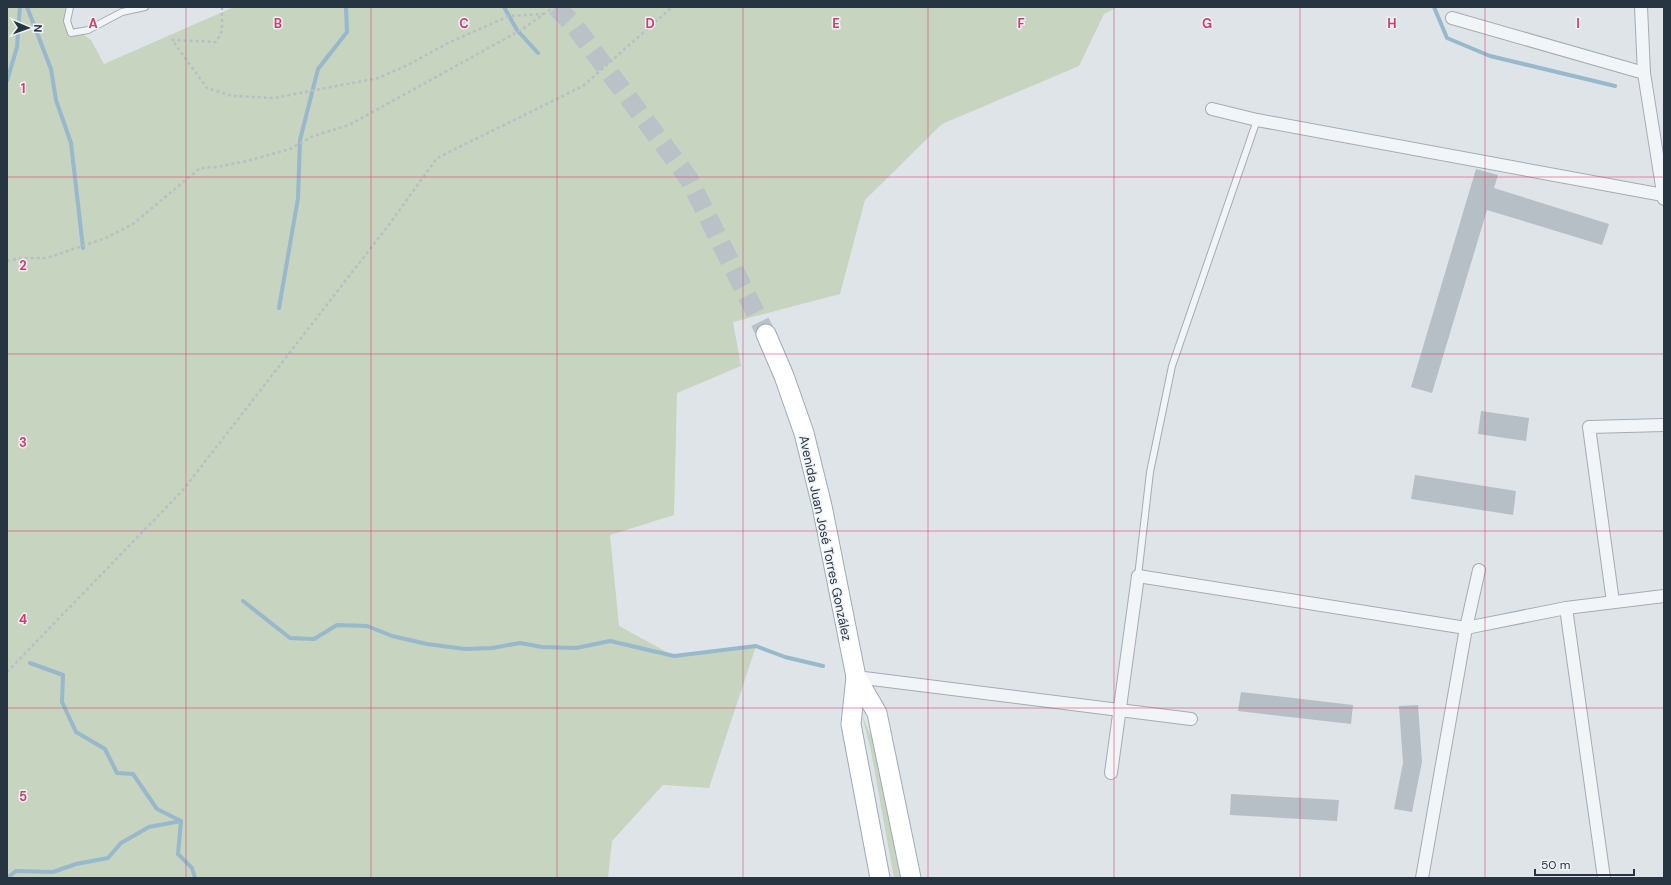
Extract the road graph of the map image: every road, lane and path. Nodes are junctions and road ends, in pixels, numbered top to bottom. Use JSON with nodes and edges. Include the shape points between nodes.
{"nodes":[{"id":1,"x":70,"y":7,"type":"edge"},
{"id":2,"x":145,"y":7,"type":"edge"},
{"id":3,"x":222,"y":7,"type":"edge"},
{"id":4,"x":554,"y":7,"type":"edge"},
{"id":5,"x":672,"y":7,"type":"edge"},
{"id":6,"x":1641,"y":7,"type":"edge"},
{"id":7,"x":544,"y":14,"type":"junction"},
{"id":8,"x":1452,"y":18,"type":"dead end"},
{"id":9,"x":1644,"y":72,"type":"junction"},
{"id":10,"x":1212,"y":109,"type":"dead end"},
{"id":11,"x":1257,"y":120,"type":"junction"},
{"id":12,"x":1664,"y":197,"type":"edge"},
{"id":13,"x":7,"y":261,"type":"edge"},
{"id":14,"x":766,"y":334,"type":"tunnel mouth"},
{"id":15,"x":1664,"y":425,"type":"edge"},
{"id":16,"x":1479,"y":570,"type":"dead end"},
{"id":17,"x":1138,"y":576,"type":"junction"},
{"id":18,"x":1664,"y":596,"type":"edge"},
{"id":19,"x":1613,"y":602,"type":"junction"},
{"id":20,"x":1566,"y":608,"type":"junction"},
{"id":21,"x":1466,"y":628,"type":"junction"},
{"id":22,"x":7,"y":672,"type":"edge"},
{"id":23,"x":856,"y":677,"type":"junction"},
{"id":24,"x":1119,"y":710,"type":"junction"},
{"id":25,"x":1191,"y":719,"type":"dead end"},
{"id":26,"x":1111,"y":773,"type":"dead end"},
{"id":27,"x":880,"y":878,"type":"edge"},
{"id":28,"x":911,"y":878,"type":"edge"},
{"id":29,"x":1422,"y":878,"type":"edge"},
{"id":30,"x":1604,"y":878,"type":"edge"}],
"edges":[{"from":1,"to":2,"type":"lane","via":[[67,21],[71,33],[88,30],[122,12]]},
{"from":3,"to":7,"type":"path","via":[[222,31],[216,42],[172,40],[207,88],[232,96],[274,98],[378,78],[446,44],[511,16]]},
{"from":4,"to":7,"type":"path"},
{"from":5,"to":22,"type":"path","via":[[583,86],[437,158],[388,226],[183,490]]},
{"from":6,"to":9,"type":"street"},
{"from":7,"to":13,"type":"path","via":[[349,125],[313,136],[290,149],[239,163],[200,168],[133,224],[106,238],[47,258]]},
{"from":8,"to":9,"type":"street"},
{"from":9,"to":12,"type":"street"},
{"from":10,"to":11,"type":"street"},
{"from":11,"to":12,"type":"street"},
{"from":11,"to":17,"type":"lane","via":[[1172,366],[1150,472]]},
{"from":14,"to":23,"type":"main road","name":"Avenida Juan José Torres González","via":[[804,433],[822,506]]},
{"from":15,"to":19,"type":"street","via":[[1589,427]]},
{"from":16,"to":21,"type":"street"},
{"from":17,"to":21,"type":"street"},
{"from":17,"to":24,"type":"street"},
{"from":18,"to":19,"type":"street"},
{"from":19,"to":20,"type":"street"},
{"from":20,"to":21,"type":"street"},
{"from":20,"to":30,"type":"street"},
{"from":21,"to":29,"type":"street"},
{"from":23,"to":24,"type":"street"},
{"from":23,"to":27,"type":"main road","name":"Avenida Juan José Torres González","via":[[851,724]]},
{"from":23,"to":28,"type":"main road","name":"Avenida Juan José Torres González","via":[[877,713]]},
{"from":24,"to":25,"type":"street"},
{"from":24,"to":26,"type":"street"}]}
